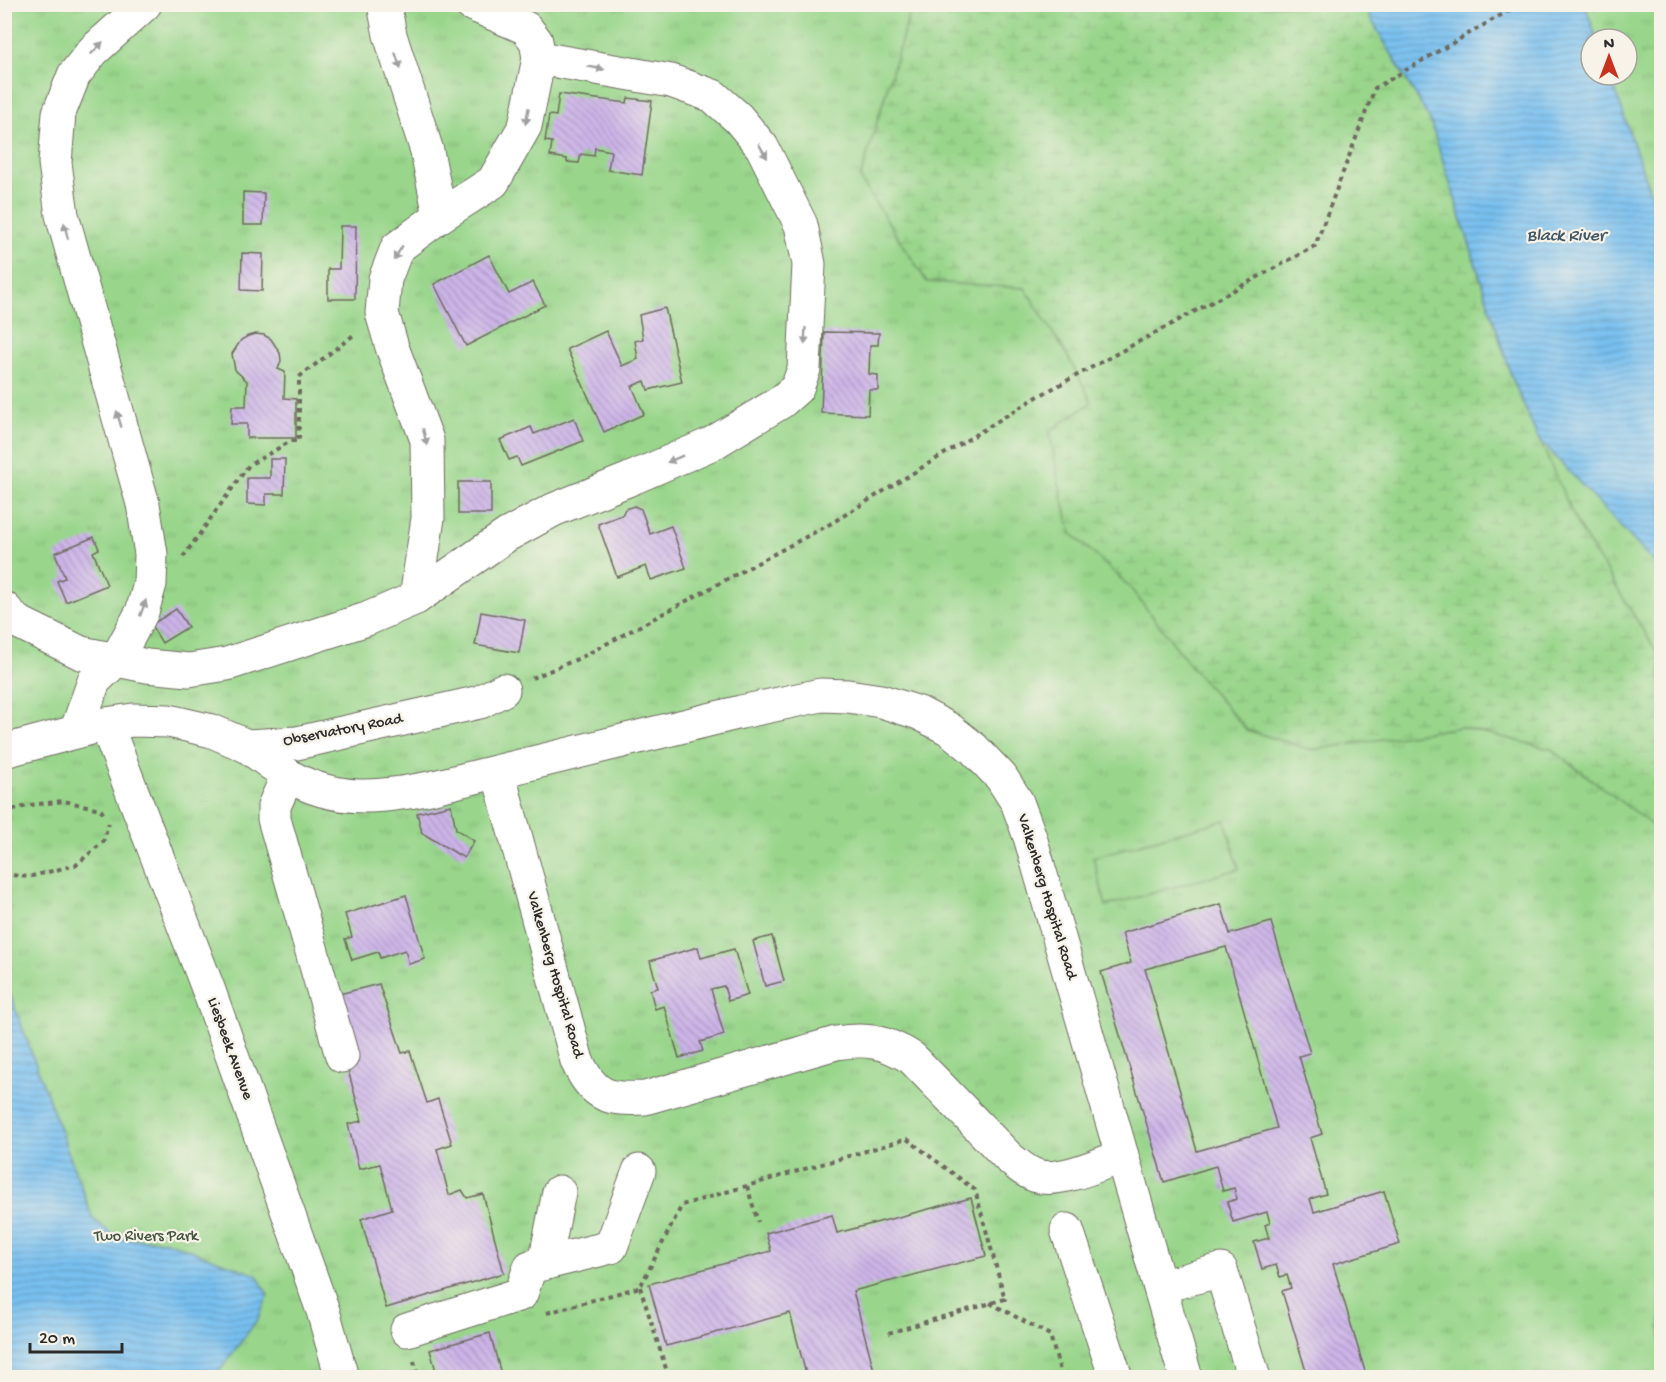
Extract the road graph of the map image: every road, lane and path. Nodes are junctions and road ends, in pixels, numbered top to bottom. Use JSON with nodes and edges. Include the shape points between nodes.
{"nodes":[{"id":1,"x":384,"y":4,"type":"edge"},
{"id":2,"x":471,"y":4,"type":"edge"},
{"id":3,"x":1520,"y":4,"type":"edge"},
{"id":4,"x":142,"y":5,"type":"edge"},
{"id":5,"x":539,"y":58,"type":"junction"},
{"id":6,"x":440,"y":216,"type":"junction"},
{"id":7,"x":382,"y":313,"type":"junction"},
{"id":8,"x":150,"y":584,"type":"junction"},
{"id":9,"x":416,"y":598,"type":"junction"},
{"id":10,"x":4,"y":608,"type":"edge"},
{"id":11,"x":116,"y":660,"type":"junction"},
{"id":12,"x":504,"y":690,"type":"joint"},
{"id":13,"x":91,"y":728,"type":"junction"},
{"id":14,"x":247,"y":746,"type":"junction"},
{"id":15,"x":4,"y":751,"type":"edge"},
{"id":16,"x":498,"y":772,"type":"junction"},
{"id":17,"x":288,"y":775,"type":"junction"},
{"id":18,"x":4,"y":812,"type":"edge"},
{"id":19,"x":4,"y":874,"type":"edge"},
{"id":20,"x":342,"y":1056,"type":"dead end"},
{"id":21,"x":1122,"y":1156,"type":"junction"},
{"id":22,"x":639,"y":1171,"type":"dead end"},
{"id":23,"x":747,"y":1186,"type":"junction"},
{"id":24,"x":559,"y":1192,"type":"dead end"},
{"id":25,"x":758,"y":1222,"type":"dead end"},
{"id":26,"x":1067,"y":1230,"type":"dead end"},
{"id":27,"x":546,"y":1263,"type":"junction"},
{"id":28,"x":640,"y":1287,"type":"junction"},
{"id":29,"x":1160,"y":1287,"type":"junction"},
{"id":30,"x":990,"y":1303,"type":"junction"},
{"id":31,"x":537,"y":1316,"type":"dead end"},
{"id":32,"x":888,"y":1333,"type":"dead end"},
{"id":33,"x":409,"y":1340,"type":"joint"},
{"id":34,"x":342,"y":1377,"type":"edge"},
{"id":35,"x":418,"y":1377,"type":"edge"},
{"id":36,"x":669,"y":1377,"type":"edge"},
{"id":37,"x":1062,"y":1377,"type":"edge"},
{"id":38,"x":1116,"y":1377,"type":"edge"},
{"id":39,"x":1186,"y":1377,"type":"edge"},
{"id":40,"x":1254,"y":1377,"type":"edge"}],
"edges":[{"from":1,"to":6,"type":"street","one_way":true,"via":[[427,151]]},
{"from":2,"to":5,"type":"street","via":[[526,28],[536,41]]},
{"from":3,"to":12,"type":"path","via":[[1375,88],[1315,246],[1037,398],[830,524],[580,658]]},
{"from":8,"to":4,"type":"street","one_way":true,"via":[[151,554],[143,504],[75,268],[55,163],[59,113],[74,75],[93,51]]},
{"from":5,"to":6,"type":"street","one_way":true,"via":[[525,126],[493,182]]},
{"from":5,"to":9,"type":"street","one_way":true,"via":[[671,81],[713,96],[738,118],[762,147],[801,225],[809,264],[804,369],[796,388],[782,402],[713,443],[544,515],[507,535]]},
{"from":6,"to":7,"type":"street","one_way":true,"via":[[397,248],[385,279]]},
{"from":7,"to":8,"type":"path","via":[[299,377],[299,441],[291,441],[249,465],[181,559]]},
{"from":7,"to":9,"type":"street","one_way":true,"via":[[427,440],[428,518]]},
{"from":11,"to":8,"type":"street","one_way":true,"via":[[142,612]]},
{"from":9,"to":11,"type":"street","via":[[368,619],[227,664],[189,670]]},
{"from":10,"to":11,"type":"street","via":[[16,621],[81,653]]},
{"from":11,"to":13,"type":"street","via":[[94,681]]},
{"from":12,"to":14,"type":"street","name":"Observatory Road","via":[[480,702],[320,738]]},
{"from":13,"to":14,"type":"street","name":"Observatory Road","via":[[133,720],[169,721],[212,731]]},
{"from":13,"to":15,"type":"street","name":"Observatory Road"},
{"from":13,"to":34,"type":"street","name":"Liesbeek Avenue","via":[[209,991]]},
{"from":14,"to":17,"type":"street","name":"Valkenberg Hospital Road"},
{"from":16,"to":17,"type":"street","name":"Valkenberg Hospital Road","via":[[395,795],[364,797],[310,786]]},
{"from":16,"to":21,"type":"street","name":"Valkenberg Hospital Road","via":[[577,1061],[585,1079],[601,1093],[619,1099],[645,1098],[836,1043],[873,1041],[912,1058],[1010,1158],[1038,1176],[1064,1176]]},
{"from":16,"to":21,"type":"street","name":"Valkenberg Hospital Road","via":[[821,695],[881,701],[919,713],[949,729],[1001,777],[1017,802]]},
{"from":17,"to":20,"type":"street","via":[[274,806],[274,819]]},
{"from":18,"to":19,"type":"path","via":[[64,801],[100,808],[109,823],[103,842],[76,865],[28,876]]},
{"from":21,"to":29,"type":"street","name":"Valkenberg Hospital Road"},
{"from":22,"to":27,"type":"street","via":[[611,1247]]},
{"from":23,"to":25,"type":"path"},
{"from":23,"to":28,"type":"path","via":[[682,1205]]},
{"from":23,"to":30,"type":"path","via":[[907,1139],[975,1190],[1005,1299]]},
{"from":24,"to":27,"type":"street"},
{"from":26,"to":38,"type":"street"},
{"from":27,"to":33,"type":"street","via":[[530,1267],[521,1294]]},
{"from":28,"to":31,"type":"path"},
{"from":28,"to":36,"type":"path"},
{"from":29,"to":39,"type":"street","name":"Valkenberg Hospital Road"},
{"from":29,"to":40,"type":"street","via":[[1221,1270]]},
{"from":30,"to":32,"type":"path"},
{"from":30,"to":37,"type":"path","via":[[1050,1335]]},
{"from":33,"to":35,"type":"path"}]}
